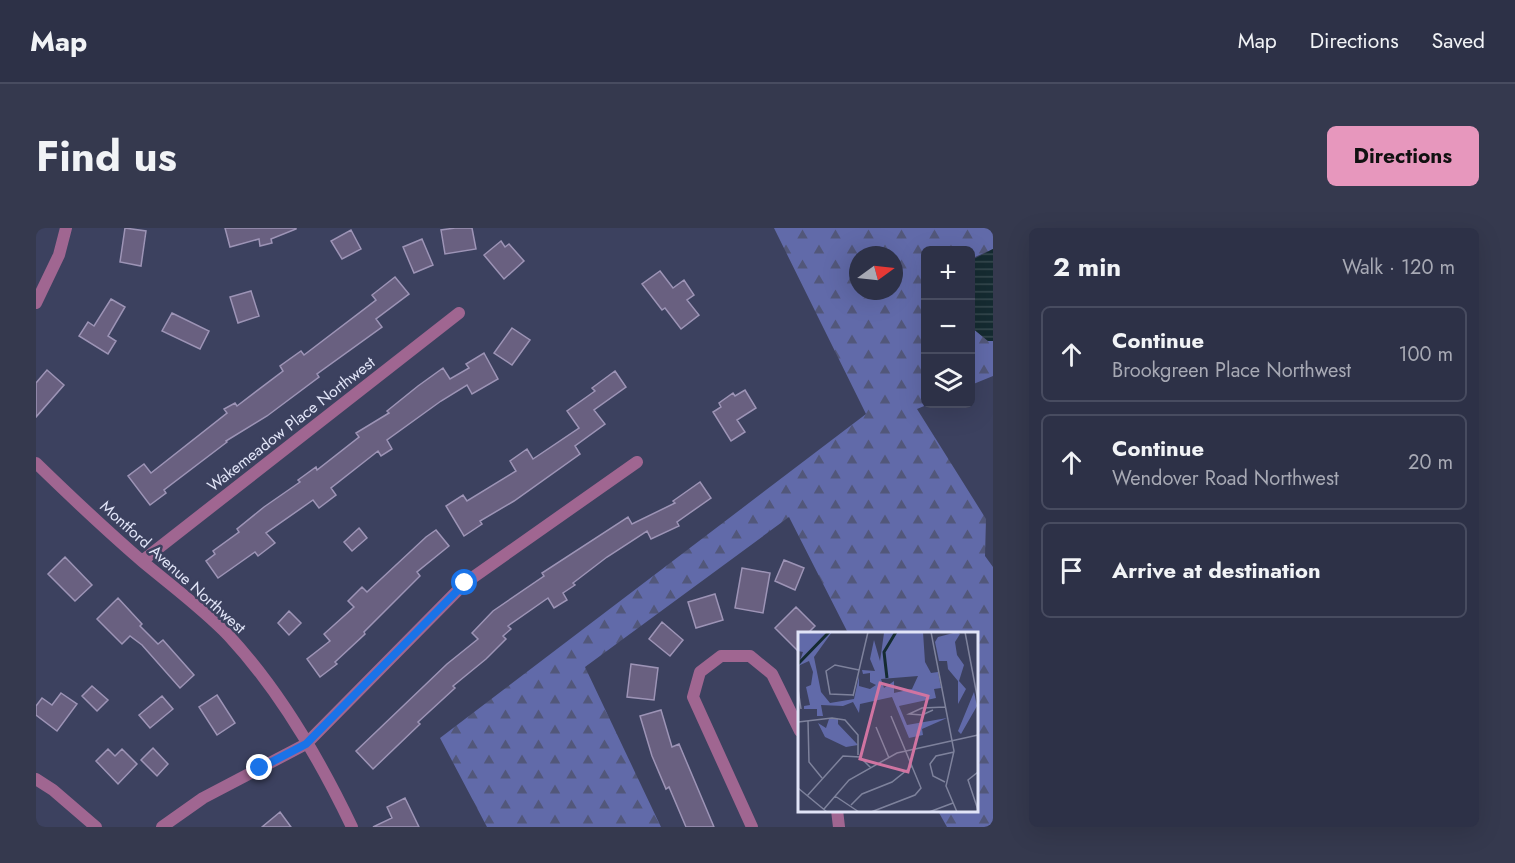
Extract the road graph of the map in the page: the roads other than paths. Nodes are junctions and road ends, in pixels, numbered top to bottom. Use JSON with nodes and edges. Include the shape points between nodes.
{"nodes":[{"id":1,"x":66,"y":228,"type":"edge"},
{"id":2,"x":36,"y":303,"type":"edge"},
{"id":3,"x":459,"y":313,"type":"dead end"},
{"id":4,"x":637,"y":462,"type":"dead end"},
{"id":5,"x":36,"y":463,"type":"edge"},
{"id":6,"x":142,"y":561,"type":"junction"},
{"id":7,"x":798,"y":727,"type":"edge"},
{"id":8,"x":306,"y":744,"type":"junction"},
{"id":9,"x":36,"y":778,"type":"edge"},
{"id":10,"x":837,"y":812,"type":"edge"},
{"id":11,"x":96,"y":827,"type":"edge"},
{"id":12,"x":162,"y":827,"type":"edge"},
{"id":13,"x":352,"y":827,"type":"edge"},
{"id":14,"x":752,"y":827,"type":"edge"},
{"id":15,"x":839,"y":827,"type":"edge"}],
"edges":[{"from":1,"to":2,"type":"street"},
{"from":3,"to":6,"type":"street","name":"Wakemeadow Place Northwest"},
{"from":4,"to":8,"type":"street","via":[[465,583]]},
{"from":5,"to":6,"type":"street","name":"Montford Avenue Northwest"},
{"from":6,"to":8,"type":"street","name":"Montford Avenue Northwest","via":[[229,636],[274,692]]},
{"from":7,"to":14,"type":"street","via":[[772,674],[750,656],[721,656],[700,672],[693,697]]},
{"from":8,"to":12,"type":"street","via":[[203,798]]},
{"from":8,"to":13,"type":"street","name":"Montford Avenue Northwest"},
{"from":9,"to":11,"type":"street"},
{"from":10,"to":15,"type":"street"}]}
